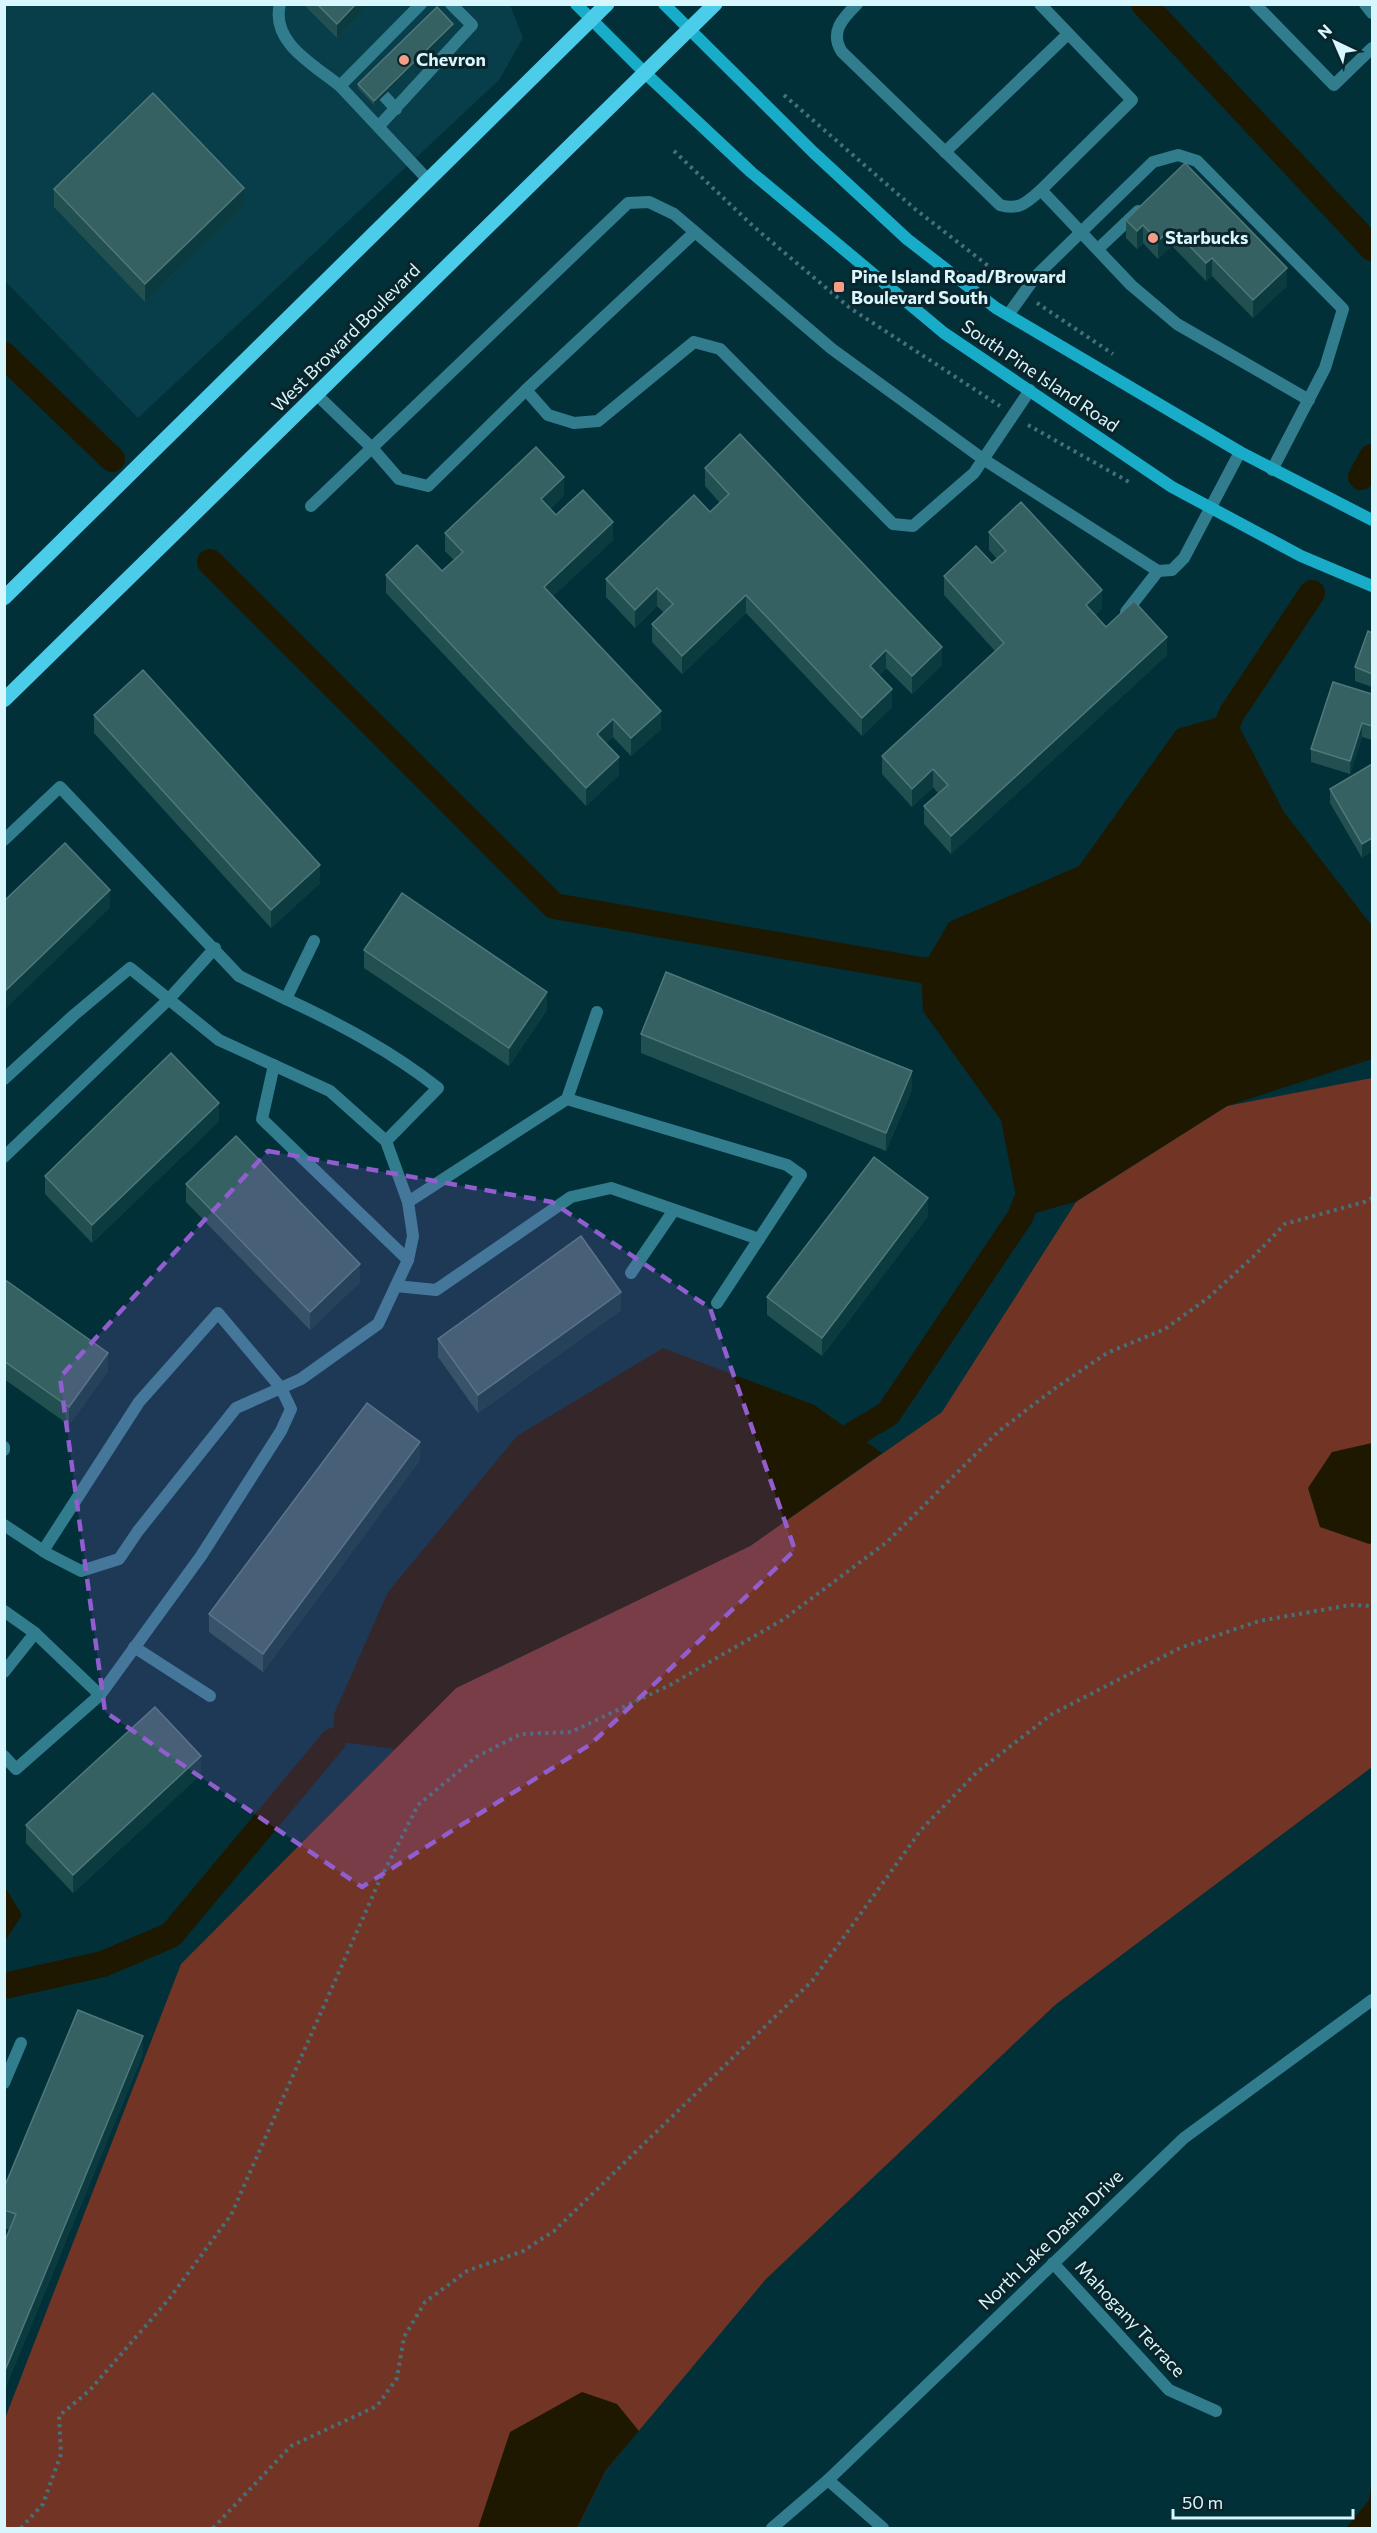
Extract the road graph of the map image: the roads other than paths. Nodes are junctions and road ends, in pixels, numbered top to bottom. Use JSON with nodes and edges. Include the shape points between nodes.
{"nodes":[{"id":1,"x":280,"y":4,"type":"edge"},
{"id":2,"x":451,"y":4,"type":"edge"},
{"id":3,"x":576,"y":4,"type":"edge"},
{"id":4,"x":607,"y":4,"type":"edge"},
{"id":5,"x":664,"y":4,"type":"edge"},
{"id":6,"x":715,"y":4,"type":"edge"},
{"id":7,"x":857,"y":4,"type":"edge"},
{"id":8,"x":1040,"y":4,"type":"edge"},
{"id":9,"x":1254,"y":4,"type":"edge"},
{"id":10,"x":1365,"y":4,"type":"edge"},
{"id":11,"x":418,"y":8,"type":"edge"},
{"id":12,"x":1372,"y":13,"type":"edge"},
{"id":13,"x":591,"y":20,"type":"junction"},
{"id":14,"x":426,"y":22,"type":"edge"},
{"id":15,"x":688,"y":29,"type":"junction"},
{"id":16,"x":1068,"y":34,"type":"junction"},
{"id":17,"x":386,"y":41,"type":"junction"},
{"id":18,"x":1372,"y":48,"type":"edge"},
{"id":19,"x":396,"y":51,"type":"edge"},
{"id":20,"x":358,"y":68,"type":"junction"},
{"id":21,"x":412,"y":69,"type":"edge"},
{"id":22,"x":644,"y":72,"type":"junction"},
{"id":23,"x":368,"y":79,"type":"edge"},
{"id":24,"x":422,"y":79,"type":"junction"},
{"id":25,"x":340,"y":86,"type":"junction"},
{"id":26,"x":384,"y":96,"type":"edge"},
{"id":27,"x":396,"y":109,"type":"junction"},
{"id":28,"x":379,"y":126,"type":"junction"},
{"id":29,"x":945,"y":152,"type":"junction"},
{"id":30,"x":429,"y":181,"type":"junction"},
{"id":31,"x":1199,"y":182,"type":"edge"},
{"id":32,"x":1041,"y":190,"type":"junction"},
{"id":33,"x":1144,"y":206,"type":"edge"},
{"id":34,"x":1243,"y":208,"type":"junction"},
{"id":35,"x":695,"y":232,"type":"junction"},
{"id":36,"x":1082,"y":232,"type":"junction"},
{"id":37,"x":1098,"y":249,"type":"junction"},
{"id":38,"x":1008,"y":315,"type":"junction"},
{"id":39,"x":526,"y":390,"type":"junction"},
{"id":40,"x":1030,"y":390,"type":"junction"},
{"id":41,"x":317,"y":395,"type":"junction"},
{"id":42,"x":1309,"y":400,"type":"junction"},
{"id":43,"x":372,"y":448,"type":"junction"},
{"id":44,"x":1240,"y":452,"type":"junction"},
{"id":45,"x":983,"y":459,"type":"junction"},
{"id":46,"x":1272,"y":470,"type":"junction"},
{"id":47,"x":311,"y":506,"type":"dead end"},
{"id":48,"x":1211,"y":507,"type":"junction"},
{"id":49,"x":1372,"y":520,"type":"edge"},
{"id":50,"x":1158,"y":571,"type":"junction"},
{"id":51,"x":1372,"y":586,"type":"edge"},
{"id":52,"x":4,"y":598,"type":"edge"},
{"id":53,"x":1116,"y":621,"type":"edge"},
{"id":54,"x":4,"y":699,"type":"edge"},
{"id":55,"x":4,"y":840,"type":"edge"},
{"id":56,"x":314,"y":941,"type":"dead end"},
{"id":57,"x":215,"y":948,"type":"junction"},
{"id":58,"x":169,"y":999,"type":"junction"},
{"id":59,"x":286,"y":999,"type":"junction"},
{"id":60,"x":597,"y":1012,"type":"dead end"},
{"id":61,"x":273,"y":1065,"type":"junction"},
{"id":62,"x":4,"y":1079,"type":"edge"},
{"id":63,"x":567,"y":1099,"type":"junction"},
{"id":64,"x":386,"y":1142,"type":"junction"},
{"id":65,"x":4,"y":1157,"type":"edge"},
{"id":66,"x":408,"y":1202,"type":"junction"},
{"id":67,"x":674,"y":1210,"type":"junction"},
{"id":68,"x":759,"y":1239,"type":"junction"},
{"id":69,"x":408,"y":1260,"type":"junction"},
{"id":70,"x":631,"y":1273,"type":"dead end"},
{"id":71,"x":396,"y":1286,"type":"junction"},
{"id":72,"x":717,"y":1303,"type":"dead end"},
{"id":73,"x":281,"y":1388,"type":"junction"},
{"id":74,"x":4,"y":1525,"type":"edge"},
{"id":75,"x":43,"y":1551,"type":"junction"},
{"id":76,"x":4,"y":1611,"type":"edge"},
{"id":77,"x":35,"y":1633,"type":"junction"},
{"id":78,"x":134,"y":1647,"type":"junction"},
{"id":79,"x":4,"y":1672,"type":"edge"},
{"id":80,"x":100,"y":1695,"type":"junction"},
{"id":81,"x":210,"y":1696,"type":"dead end"},
{"id":82,"x":4,"y":1756,"type":"edge"},
{"id":83,"x":1372,"y":2000,"type":"edge"},
{"id":84,"x":21,"y":2043,"type":"dead end"},
{"id":85,"x":4,"y":2083,"type":"edge"},
{"id":86,"x":1053,"y":2263,"type":"junction"},
{"id":87,"x":1216,"y":2410,"type":"dead end"},
{"id":88,"x":828,"y":2480,"type":"junction"},
{"id":89,"x":772,"y":2529,"type":"edge"},
{"id":90,"x":883,"y":2529,"type":"edge"}],
"edges":[{"from":1,"to":25,"type":"street","via":[[277,15],[291,45]]},
{"from":2,"to":24,"type":"street","via":[[472,26],[448,43]]},
{"from":3,"to":13,"type":"main road","name":"South Pine Island Road"},
{"from":4,"to":13,"type":"main road"},
{"from":5,"to":15,"type":"main road","name":"South Pine Island Road"},
{"from":6,"to":15,"type":"main road","name":"West Broward Boulevard"},
{"from":7,"to":29,"type":"street","via":[[842,19],[836,32],[837,44]]},
{"from":8,"to":16,"type":"street"},
{"from":9,"to":18,"type":"street","via":[[1334,85]]},
{"from":10,"to":12,"type":"street"},
{"from":11,"to":14,"type":"street"},
{"from":11,"to":17,"type":"street"},
{"from":13,"to":22,"type":"main road","name":"South Pine Island Road"},
{"from":13,"to":30,"type":"main road"},
{"from":15,"to":22,"type":"main road","name":"West Broward Boulevard"},
{"from":15,"to":38,"type":"main road","name":"South Pine Island Road","via":[[907,239]]},
{"from":16,"to":29,"type":"street"},
{"from":16,"to":32,"type":"street","via":[[1132,100]]},
{"from":17,"to":19,"type":"street"},
{"from":17,"to":20,"type":"street"},
{"from":20,"to":23,"type":"street"},
{"from":20,"to":25,"type":"street"},
{"from":21,"to":24,"type":"street"},
{"from":22,"to":40,"type":"main road","name":"South Pine Island Road","via":[[751,172],[936,327]]},
{"from":22,"to":41,"type":"main road","name":"West Broward Boulevard"},
{"from":24,"to":27,"type":"street"},
{"from":25,"to":28,"type":"street"},
{"from":26,"to":27,"type":"street"},
{"from":27,"to":28,"type":"street"},
{"from":28,"to":30,"type":"street"},
{"from":29,"to":32,"type":"street","via":[[1000,205],[1011,209],[1025,205]]},
{"from":30,"to":52,"type":"main road"},
{"from":31,"to":34,"type":"street"},
{"from":32,"to":36,"type":"street"},
{"from":33,"to":37,"type":"street"},
{"from":34,"to":36,"type":"street","via":[[1197,161],[1178,155],[1154,162]]},
{"from":34,"to":42,"type":"street","via":[[1343,309],[1325,368]]},
{"from":35,"to":39,"type":"street"},
{"from":35,"to":43,"type":"street","via":[[674,214],[649,202],[628,203]]},
{"from":35,"to":45,"type":"street","via":[[832,349]]},
{"from":36,"to":37,"type":"street"},
{"from":36,"to":38,"type":"street","via":[[1036,276]]},
{"from":37,"to":42,"type":"street","via":[[1131,285],[1177,324]]},
{"from":38,"to":44,"type":"main road","name":"South Pine Island Road"},
{"from":39,"to":43,"type":"street","via":[[428,486],[399,479]]},
{"from":39,"to":45,"type":"street","via":[[548,415],[574,423],[598,421],[694,342],[720,349],[894,524],[913,526],[974,473]]},
{"from":40,"to":45,"type":"street"},
{"from":40,"to":48,"type":"main road","name":"South Pine Island Road","via":[[1172,487]]},
{"from":41,"to":43,"type":"street"},
{"from":41,"to":54,"type":"main road","name":"West Broward Boulevard"},
{"from":42,"to":46,"type":"street"},
{"from":43,"to":47,"type":"street"},
{"from":44,"to":46,"type":"main road","name":"South Pine Island Road"},
{"from":44,"to":48,"type":"street"},
{"from":45,"to":50,"type":"street"},
{"from":46,"to":49,"type":"main road","name":"South Pine Island Road"},
{"from":48,"to":50,"type":"street","via":[[1184,558],[1172,570]]},
{"from":48,"to":51,"type":"main road","name":"South Pine Island Road","via":[[1301,556]]},
{"from":50,"to":53,"type":"street"},
{"from":55,"to":57,"type":"street","via":[[60,787]]},
{"from":56,"to":59,"type":"street"},
{"from":57,"to":58,"type":"street"},
{"from":57,"to":59,"type":"street","via":[[240,976]]},
{"from":58,"to":61,"type":"street","via":[[219,1040]]},
{"from":58,"to":62,"type":"street","via":[[130,968]]},
{"from":58,"to":65,"type":"street"},
{"from":59,"to":64,"type":"street","via":[[343,1025],[409,1065],[438,1088]]},
{"from":60,"to":63,"type":"street"},
{"from":61,"to":64,"type":"street","via":[[330,1091]]},
{"from":61,"to":69,"type":"street","via":[[262,1119]]},
{"from":63,"to":66,"type":"street"},
{"from":63,"to":68,"type":"street","via":[[787,1166],[801,1175]]},
{"from":64,"to":66,"type":"street"},
{"from":66,"to":69,"type":"street","via":[[413,1236]]},
{"from":67,"to":68,"type":"street"},
{"from":67,"to":70,"type":"street"},
{"from":67,"to":71,"type":"street","via":[[611,1188],[571,1197],[436,1290]]},
{"from":68,"to":72,"type":"street"},
{"from":69,"to":71,"type":"street"},
{"from":71,"to":73,"type":"street","via":[[378,1324],[301,1379]]},
{"from":73,"to":75,"type":"street","via":[[236,1408],[119,1559],[81,1571]]},
{"from":73,"to":75,"type":"street","via":[[218,1313],[139,1402]]},
{"from":73,"to":78,"type":"street","via":[[291,1409],[281,1431],[201,1556]]},
{"from":74,"to":75,"type":"street"},
{"from":76,"to":77,"type":"street"},
{"from":77,"to":79,"type":"street"},
{"from":77,"to":80,"type":"street"},
{"from":78,"to":80,"type":"street"},
{"from":78,"to":81,"type":"street"},
{"from":80,"to":82,"type":"street","via":[[16,1769]]},
{"from":83,"to":86,"type":"street","name":"North Lake Dasha Drive","via":[[1184,2138]]},
{"from":84,"to":85,"type":"street"},
{"from":86,"to":87,"type":"street","name":"Mahogany Terrace","via":[[1169,2390]]},
{"from":86,"to":88,"type":"street","name":"North Lake Dasha Drive"},
{"from":88,"to":89,"type":"street","name":"North Lake Dasha Drive"},
{"from":88,"to":90,"type":"street"}]}
